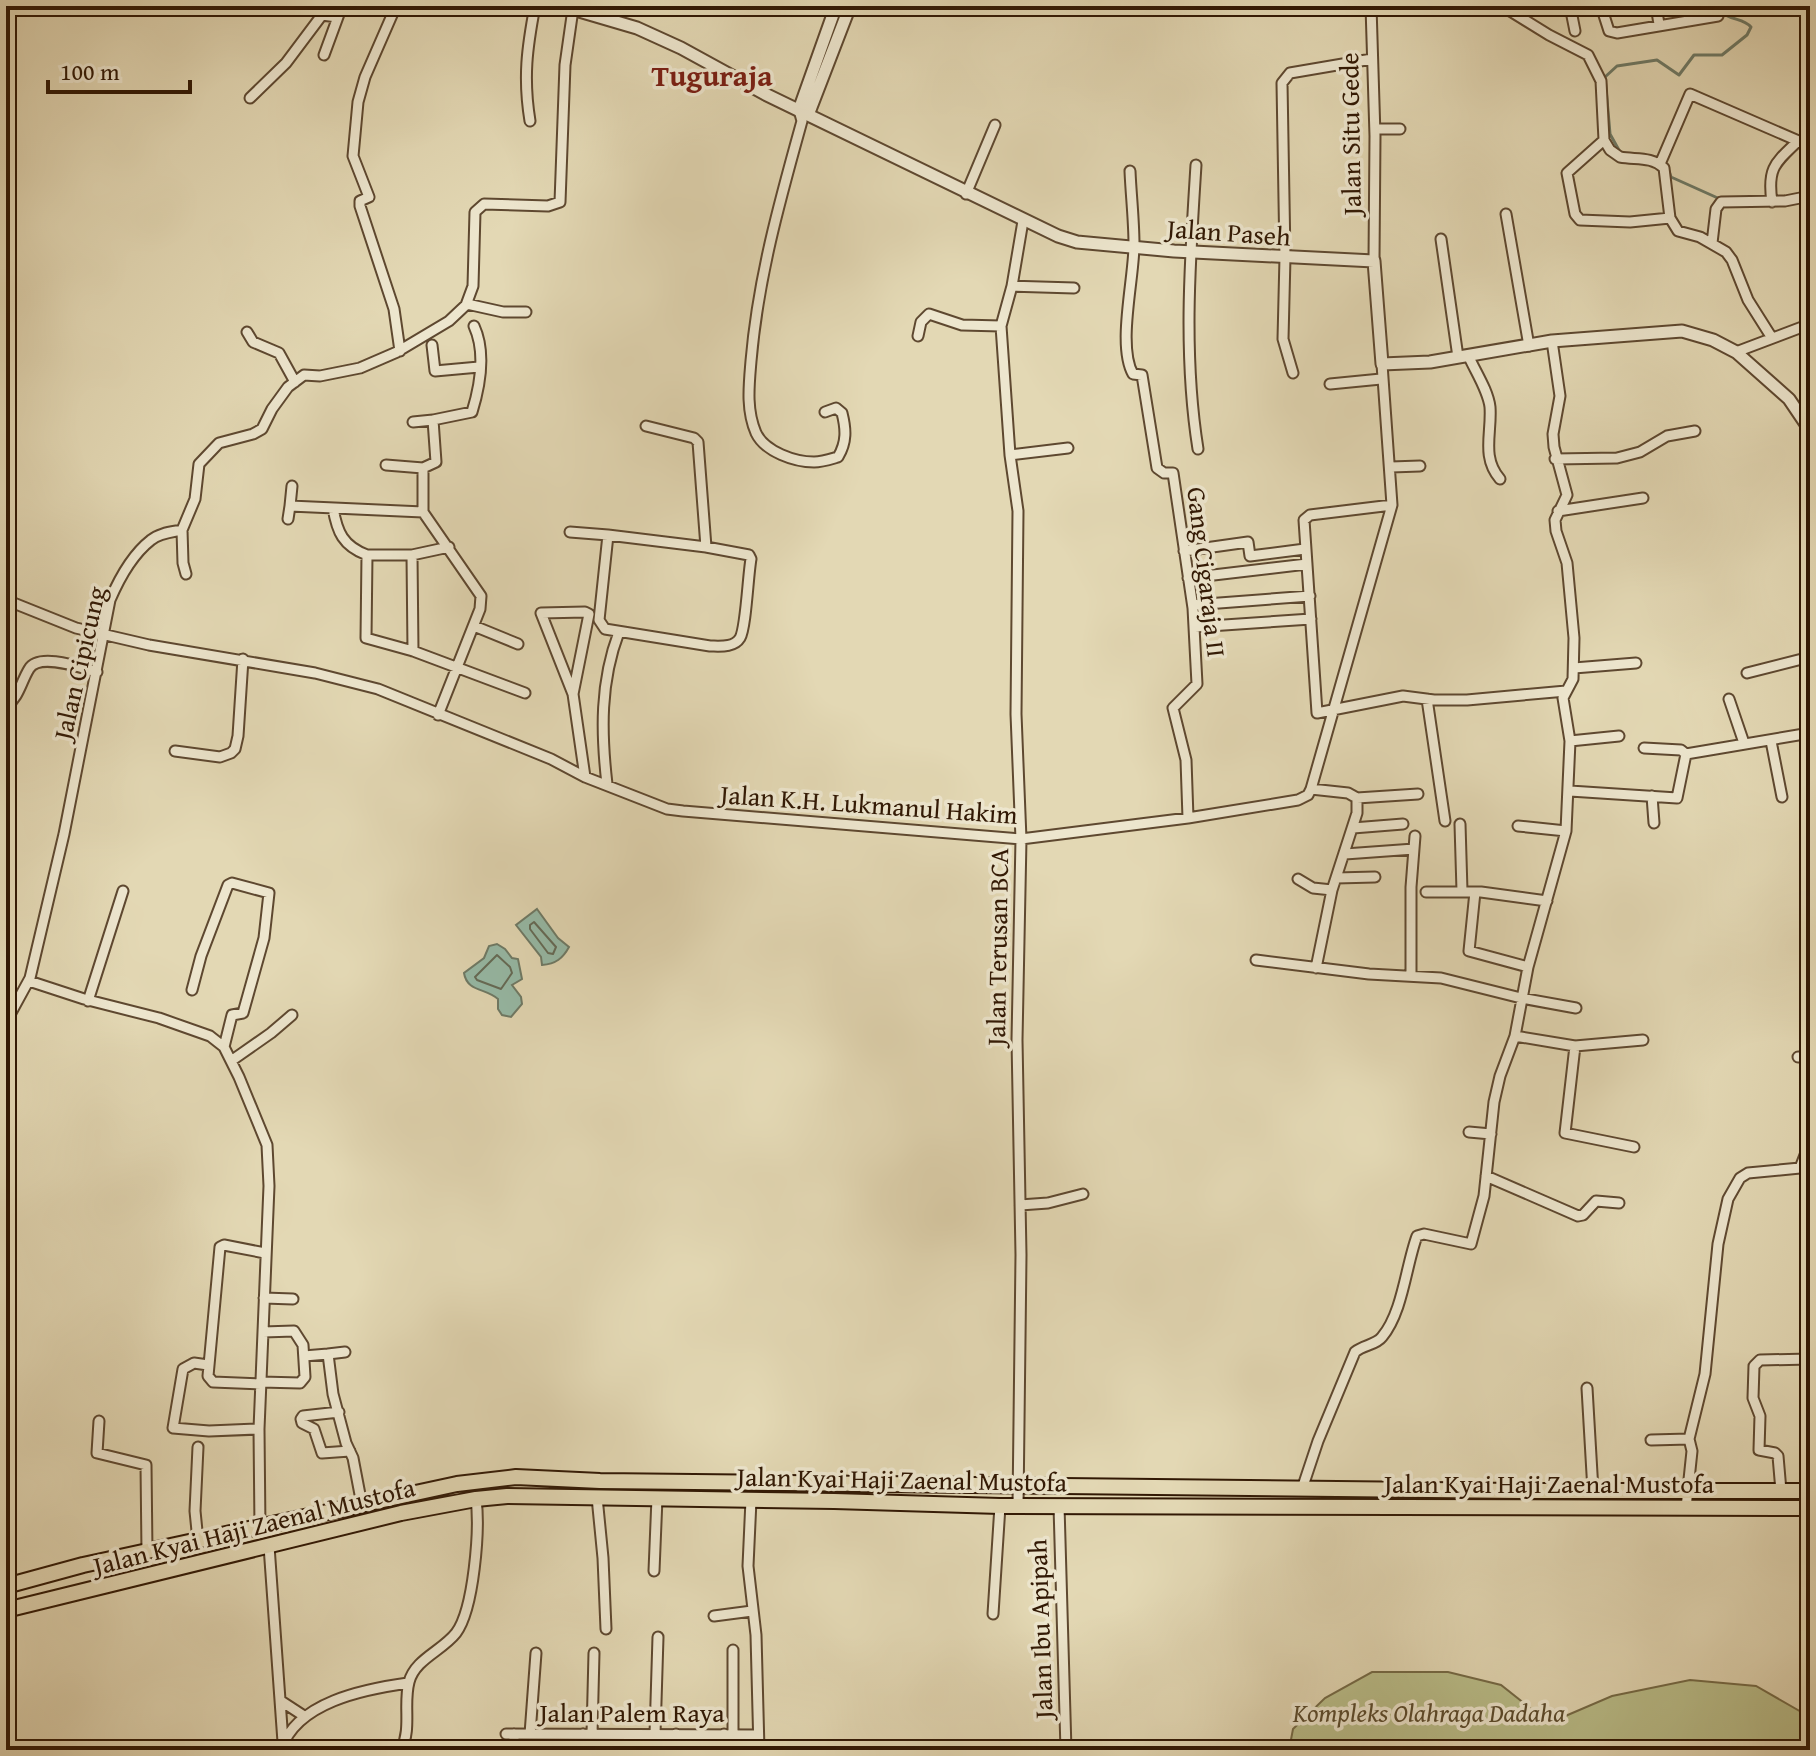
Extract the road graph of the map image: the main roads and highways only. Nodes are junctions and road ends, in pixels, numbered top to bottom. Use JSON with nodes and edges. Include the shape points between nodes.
{"nodes":[{"id":1,"x":536,"y":1479,"type":"junction"},
{"id":2,"x":735,"y":1482,"type":"junction"},
{"id":3,"x":835,"y":1484,"type":"junction"},
{"id":4,"x":1164,"y":1488,"type":"junction"},
{"id":5,"x":1348,"y":1489,"type":"junction"},
{"id":6,"x":1518,"y":1491,"type":"junction"},
{"id":7,"x":1810,"y":1491,"type":"edge"},
{"id":8,"x":533,"y":1497,"type":"junction"},
{"id":9,"x":734,"y":1499,"type":"junction"},
{"id":10,"x":379,"y":1500,"type":"junction"},
{"id":11,"x":834,"y":1501,"type":"junction"},
{"id":12,"x":1162,"y":1505,"type":"junction"},
{"id":13,"x":1345,"y":1507,"type":"junction"},
{"id":14,"x":1517,"y":1508,"type":"junction"},
{"id":15,"x":1810,"y":1508,"type":"edge"},
{"id":16,"x":379,"y":1519,"type":"junction"},
{"id":17,"x":83,"y":1565,"type":"junction"},
{"id":18,"x":6,"y":1586,"type":"edge"},
{"id":19,"x":89,"y":1591,"type":"junction"},
{"id":20,"x":6,"y":1610,"type":"edge"}],
"edges":[{"from":1,"to":2,"type":"main road","name":"Jalan Kyai Haji Zaenal Mustofa"},
{"from":1,"to":8,"type":"main road"},
{"from":1,"to":10,"type":"main road","name":"Jalan Kyai Haji Zaenal Mustofa","via":[[457,1484]]},
{"from":2,"to":3,"type":"main road","name":"Jalan Kyai Haji Zaenal Mustofa"},
{"from":2,"to":9,"type":"main road"},
{"from":3,"to":4,"type":"main road","name":"Jalan Kyai Haji Zaenal Mustofa"},
{"from":3,"to":11,"type":"main road"},
{"from":4,"to":5,"type":"main road","name":"Jalan Kyai Haji Zaenal Mustofa"},
{"from":4,"to":12,"type":"main road"},
{"from":5,"to":6,"type":"main road","name":"Jalan Kyai Haji Zaenal Mustofa"},
{"from":5,"to":13,"type":"main road"},
{"from":6,"to":7,"type":"main road","name":"Jalan Kyai Haji Zaenal Mustofa"},
{"from":6,"to":14,"type":"main road"},
{"from":8,"to":9,"type":"main road","name":"Jalan Kyai Haji Zaenal Mustofa"},
{"from":8,"to":16,"type":"main road","name":"Jalan Kyai Haji Zaenal Mustofa","via":[[476,1499]]},
{"from":9,"to":11,"type":"main road","name":"Jalan Kyai Haji Zaenal Mustofa"},
{"from":10,"to":16,"type":"main road"},
{"from":10,"to":17,"type":"main road","name":"Jalan Kyai Haji Zaenal Mustofa"},
{"from":11,"to":12,"type":"main road","name":"Jalan Kyai Haji Zaenal Mustofa"},
{"from":12,"to":13,"type":"main road","name":"Jalan Kyai Haji Zaenal Mustofa"},
{"from":13,"to":14,"type":"main road","name":"Jalan Kyai Haji Zaenal Mustofa"},
{"from":14,"to":15,"type":"main road","name":"Jalan Kyai Haji Zaenal Mustofa"},
{"from":16,"to":19,"type":"main road","name":"Jalan Kyai Haji Zaenal Mustofa"},
{"from":17,"to":18,"type":"main road","name":"Jalan Kyai Haji Zaenal Mustofa"},
{"from":17,"to":19,"type":"main road"},
{"from":19,"to":20,"type":"main road","name":"Jalan Kyai Haji Zaenal Mustofa"}]}
